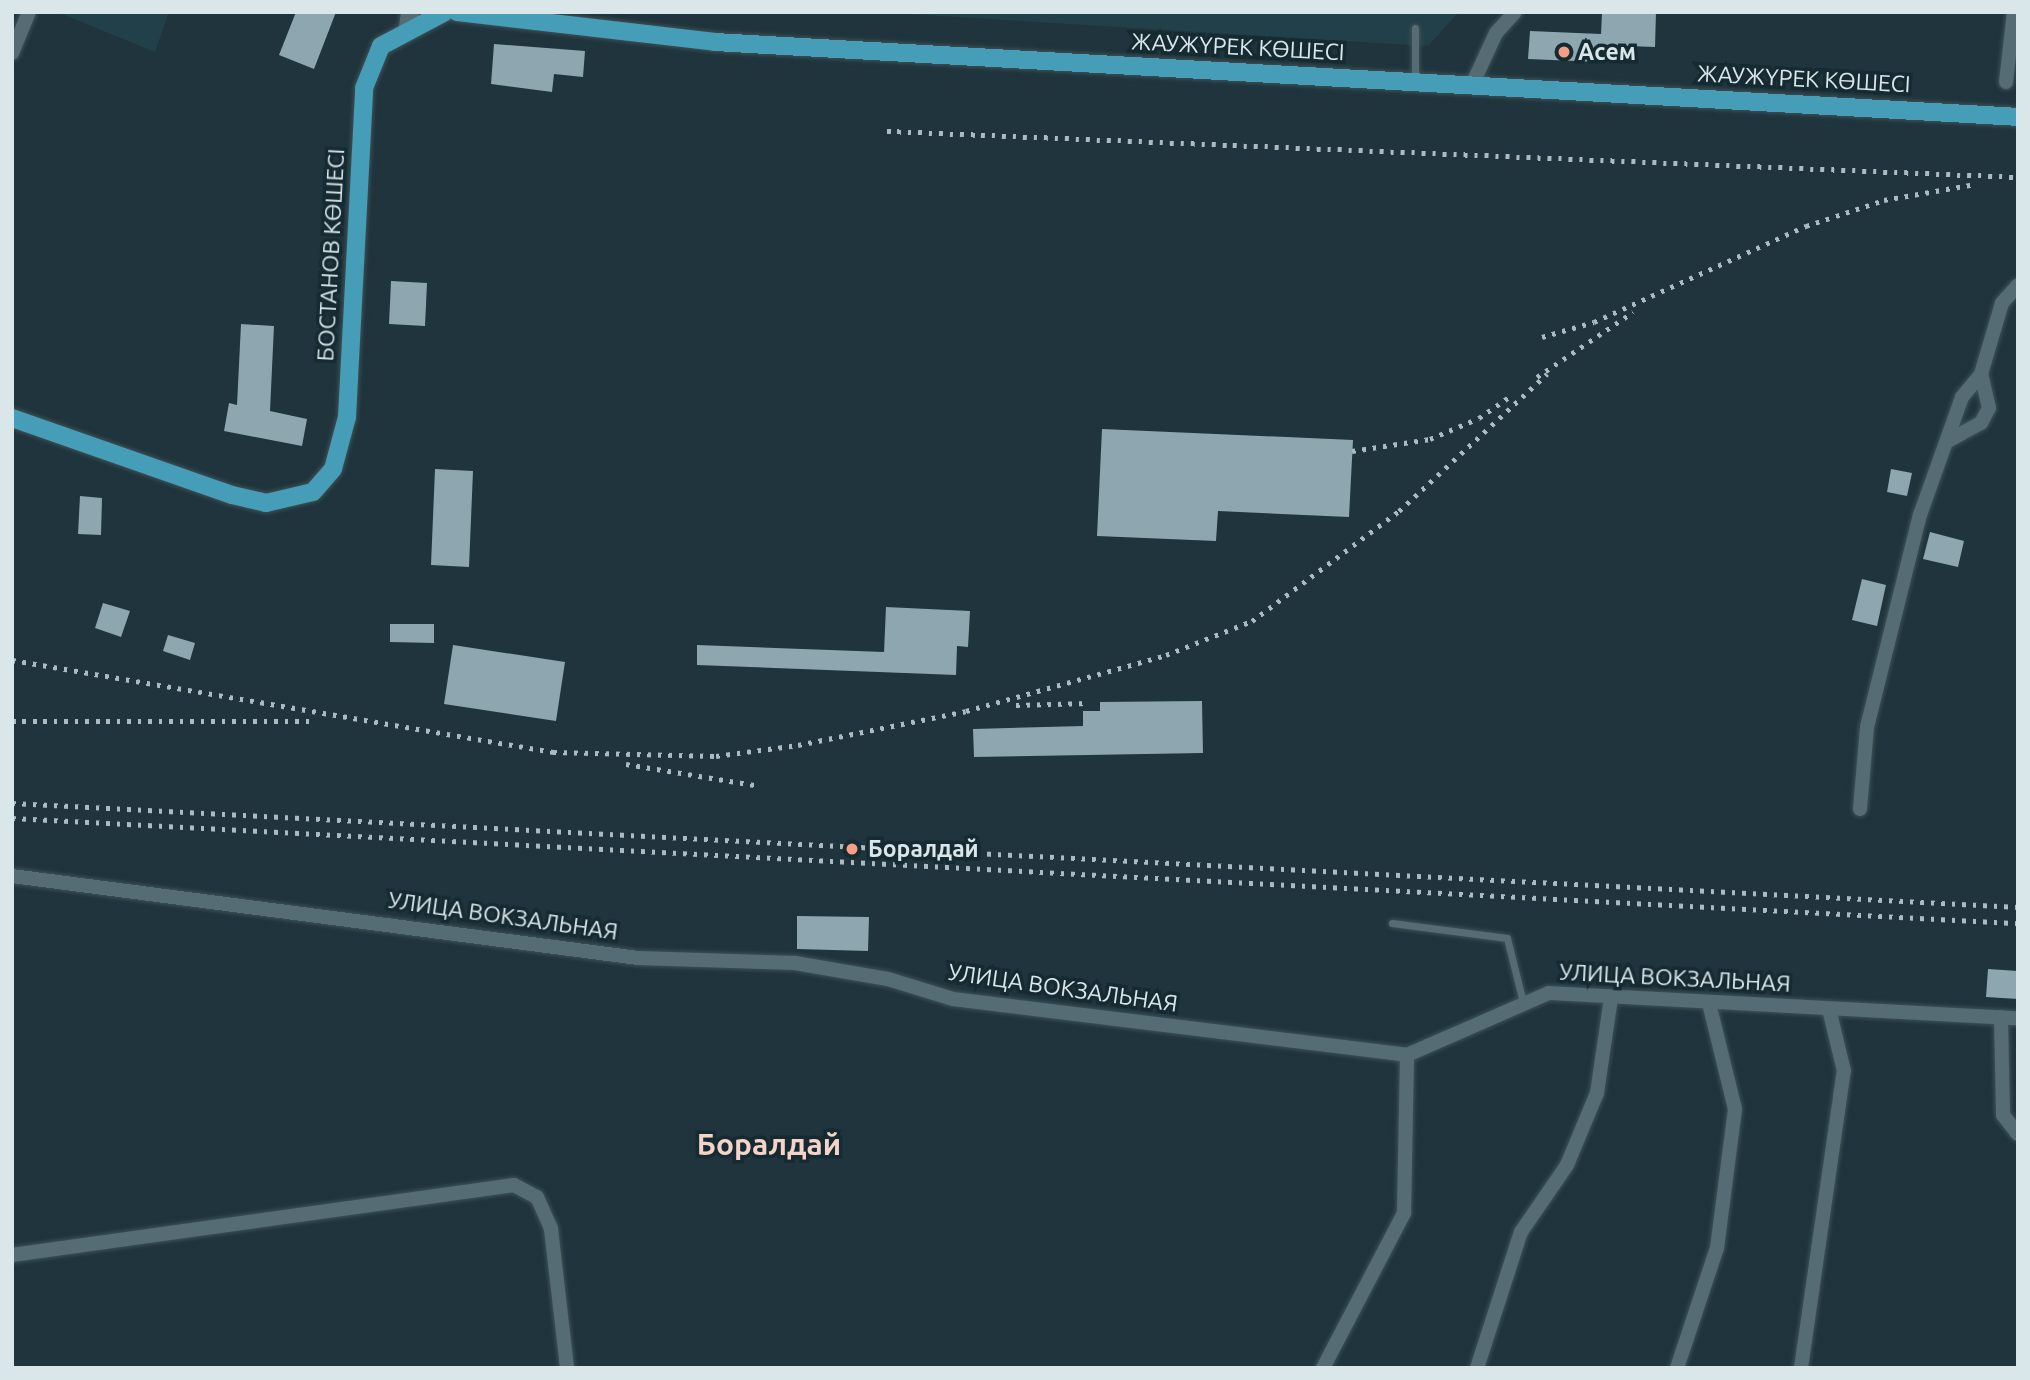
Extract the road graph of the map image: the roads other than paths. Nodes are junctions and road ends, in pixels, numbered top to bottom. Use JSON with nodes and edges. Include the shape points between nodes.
{"nodes":[{"id":1,"x":29,"y":12,"type":"edge"},
{"id":2,"x":444,"y":12,"type":"edge"},
{"id":3,"x":457,"y":12,"type":"edge"},
{"id":4,"x":1515,"y":12,"type":"edge"},
{"id":5,"x":2014,"y":12,"type":"edge"},
{"id":6,"x":409,"y":20,"type":"edge"},
{"id":7,"x":1415,"y":28,"type":"dead end"},
{"id":8,"x":16,"y":34,"type":"edge"},
{"id":9,"x":12,"y":53,"type":"edge"},
{"id":10,"x":1415,"y":81,"type":"junction"},
{"id":11,"x":2006,"y":82,"type":"dead end"},
{"id":12,"x":1472,"y":85,"type":"junction"},
{"id":13,"x":2018,"y":117,"type":"edge"},
{"id":14,"x":2018,"y":285,"type":"edge"},
{"id":15,"x":1981,"y":374,"type":"junction"},
{"id":16,"x":12,"y":418,"type":"edge"},
{"id":17,"x":1948,"y":441,"type":"junction"},
{"id":18,"x":1860,"y":809,"type":"dead end"},
{"id":19,"x":12,"y":877,"type":"edge"},
{"id":20,"x":1392,"y":923,"type":"dead end"},
{"id":21,"x":1611,"y":998,"type":"junction"},
{"id":22,"x":1523,"y":1002,"type":"junction"},
{"id":23,"x":1709,"y":1003,"type":"junction"},
{"id":24,"x":1829,"y":1009,"type":"junction"},
{"id":25,"x":2001,"y":1017,"type":"junction"},
{"id":26,"x":2018,"y":1018,"type":"edge"},
{"id":27,"x":1407,"y":1055,"type":"junction"},
{"id":28,"x":2018,"y":1134,"type":"edge"},
{"id":29,"x":12,"y":1255,"type":"edge"},
{"id":30,"x":568,"y":1368,"type":"edge"},
{"id":31,"x":1323,"y":1368,"type":"edge"},
{"id":32,"x":1477,"y":1368,"type":"edge"},
{"id":33,"x":1677,"y":1368,"type":"edge"},
{"id":34,"x":1801,"y":1368,"type":"edge"}],
"edges":[{"from":1,"to":8,"type":"street"},
{"from":2,"to":6,"type":"main road"},
{"from":3,"to":10,"type":"main road","name":"ЖАУЖҮРЕК КӨШЕСІ","via":[[715,42]]},
{"from":4,"to":12,"type":"street","via":[[1496,33]]},
{"from":5,"to":11,"type":"street"},
{"from":6,"to":16,"type":"main road","name":"БОСТАНОВ КӨШЕСІ","via":[[381,46],[364,88],[347,417],[333,469],[313,492],[267,503],[232,495]]},
{"from":7,"to":10,"type":"lane"},
{"from":8,"to":9,"type":"street"},
{"from":10,"to":12,"type":"main road","name":"ЖАУЖҮРЕК КӨШЕСІ"},
{"from":12,"to":13,"type":"main road","name":"ЖАУЖҮРЕК КӨШЕСІ"},
{"from":14,"to":15,"type":"street","via":[[2002,303]]},
{"from":15,"to":17,"type":"street","via":[[1962,397]]},
{"from":15,"to":17,"type":"street","via":[[1989,408],[1981,423]]},
{"from":17,"to":18,"type":"street","via":[[1898,591],[1867,727]]},
{"from":19,"to":27,"type":"street","name":"УЛИЦА ВОКЗАЛЬНАЯ","via":[[638,958],[795,963],[888,979],[953,999]]},
{"from":20,"to":22,"type":"lane","via":[[1507,938]]},
{"from":21,"to":22,"type":"street","name":"УЛИЦА ВОКЗАЛЬНАЯ","via":[[1549,993]]},
{"from":21,"to":23,"type":"street","name":"УЛИЦА ВОКЗАЛЬНАЯ"},
{"from":21,"to":32,"type":"street","via":[[1597,1093],[1567,1165],[1521,1232]]},
{"from":22,"to":27,"type":"street","name":"УЛИЦА ВОКЗАЛЬНАЯ"},
{"from":23,"to":24,"type":"street","name":"УЛИЦА ВОКЗАЛЬНАЯ"},
{"from":23,"to":33,"type":"street","via":[[1735,1109],[1717,1248]]},
{"from":24,"to":25,"type":"street","name":"УЛИЦА ВОКЗАЛЬНАЯ"},
{"from":24,"to":34,"type":"street","via":[[1844,1071]]},
{"from":25,"to":26,"type":"street","name":"УЛИЦА ВОКЗАЛЬНАЯ"},
{"from":25,"to":28,"type":"street","via":[[2003,1115]]},
{"from":27,"to":31,"type":"street","via":[[1404,1213]]},
{"from":29,"to":30,"type":"street","via":[[514,1185],[537,1197],[551,1229]]}]}
